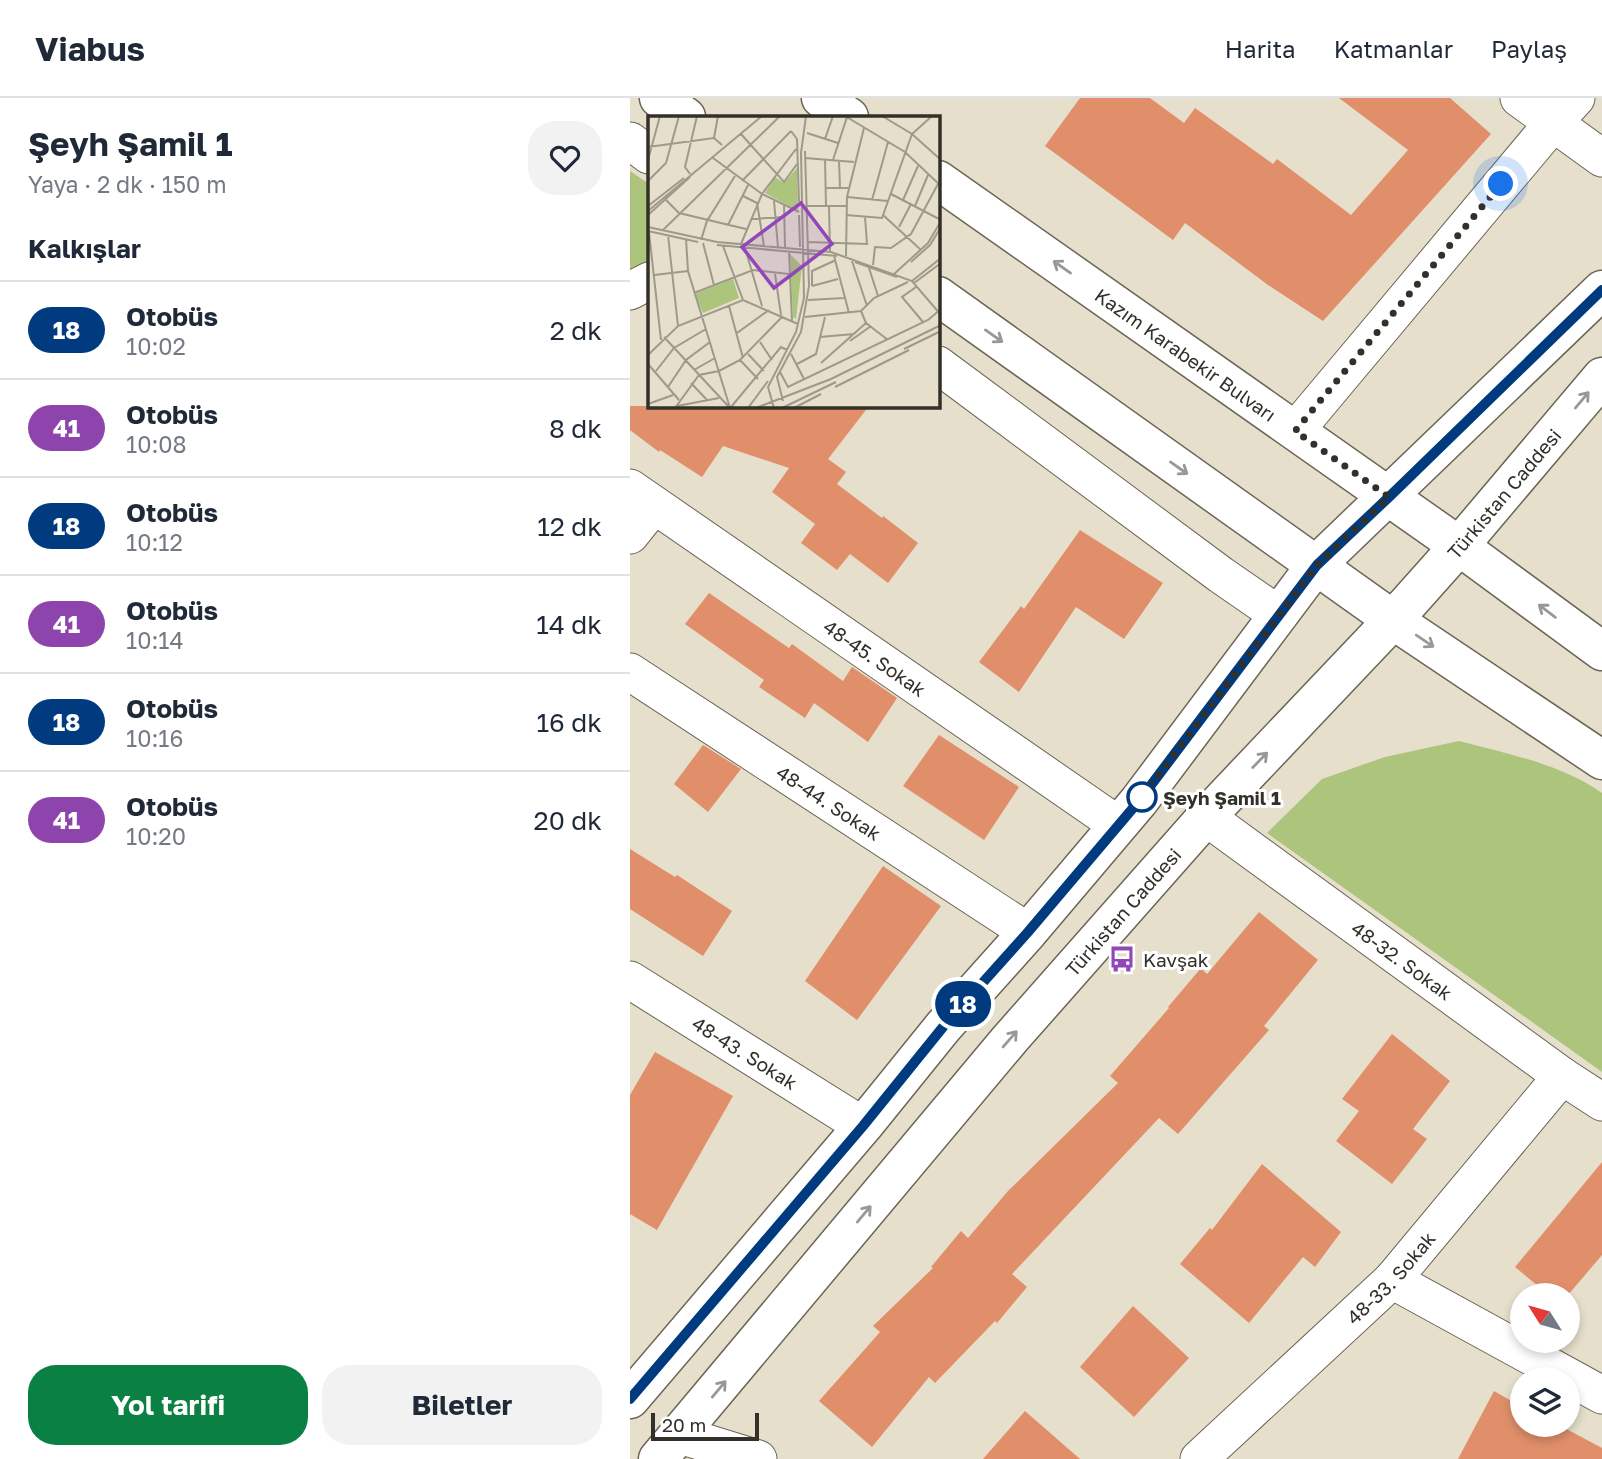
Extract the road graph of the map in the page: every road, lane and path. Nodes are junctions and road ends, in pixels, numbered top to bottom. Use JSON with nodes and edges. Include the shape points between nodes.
{"nodes":[{"id":1,"x":659,"y":98,"type":"edge"},
{"id":2,"x":821,"y":98,"type":"edge"},
{"id":3,"x":1519,"y":98,"type":"edge"},
{"id":4,"x":1564,"y":110,"type":"edge"},
{"id":5,"x":685,"y":116,"type":"edge"},
{"id":6,"x":848,"y":116,"type":"edge"},
{"id":7,"x":630,"y":141,"type":"edge"},
{"id":8,"x":648,"y":154,"type":"edge"},
{"id":9,"x":1602,"y":158,"type":"edge"},
{"id":10,"x":940,"y":181,"type":"edge"},
{"id":11,"x":648,"y":282,"type":"edge"},
{"id":12,"x":1602,"y":290,"type":"edge"},
{"id":13,"x":630,"y":291,"type":"edge"},
{"id":14,"x":940,"y":297,"type":"edge"},
{"id":15,"x":940,"y":366,"type":"edge"},
{"id":16,"x":1602,"y":377,"type":"edge"},
{"id":17,"x":1295,"y":431,"type":"junction"},
{"id":18,"x":642,"y":497,"type":"edge"},
{"id":19,"x":1389,"y":497,"type":"junction"},
{"id":20,"x":630,"y":535,"type":"edge"},
{"id":21,"x":1459,"y":546,"type":"junction"},
{"id":22,"x":1317,"y":565,"type":"junction"},
{"id":23,"x":1279,"y":615,"type":"junction"},
{"id":24,"x":1393,"y":620,"type":"junction"},
{"id":25,"x":1602,"y":651,"type":"edge"},
{"id":26,"x":630,"y":672,"type":"edge"},
{"id":27,"x":1602,"y":760,"type":"edge"},
{"id":28,"x":1206,"y":817,"type":"junction"},
{"id":29,"x":1118,"y":825,"type":"junction"},
{"id":30,"x":1028,"y":932,"type":"junction"},
{"id":31,"x":630,"y":980,"type":"edge"},
{"id":32,"x":1562,"y":1076,"type":"junction"},
{"id":33,"x":1602,"y":1102,"type":"edge"},
{"id":34,"x":863,"y":1126,"type":"junction"},
{"id":35,"x":1392,"y":1280,"type":"junction"},
{"id":36,"x":1602,"y":1395,"type":"edge"},
{"id":37,"x":630,"y":1399,"type":"edge"},
{"id":38,"x":669,"y":1447,"type":"edge"},
{"id":39,"x":758,"y":1459,"type":"edge"},
{"id":40,"x":1199,"y":1459,"type":"edge"}],
"edges":[{"from":1,"to":5,"type":"street"},
{"from":2,"to":6,"type":"street"},
{"from":3,"to":4,"type":"street"},
{"from":4,"to":9,"type":"street"},
{"from":4,"to":17,"type":"street"},
{"from":7,"to":8,"type":"street"},
{"from":17,"to":10,"type":"street","name":"Kazım Karabekir Bulvarı","one_way":true},
{"from":11,"to":13,"type":"street"},
{"from":12,"to":19,"type":"street"},
{"from":14,"to":22,"type":"street","one_way":true},
{"from":15,"to":23,"type":"street"},
{"from":21,"to":16,"type":"street","name":"Türkistan Caddesi","one_way":true},
{"from":17,"to":19,"type":"street","name":"Kazım Karabekir Bulvarı"},
{"from":18,"to":20,"type":"street"},
{"from":18,"to":29,"type":"street","name":"48-45. Sokak"},
{"from":19,"to":21,"type":"street","name":"Kazım Karabekir Bulvarı"},
{"from":19,"to":22,"type":"street"},
{"from":21,"to":24,"type":"street","name":"Türkistan Caddesi"},
{"from":25,"to":21,"type":"street","name":"Kazım Karabekir Bulvarı","one_way":true},
{"from":22,"to":23,"type":"street"},
{"from":22,"to":24,"type":"street"},
{"from":23,"to":29,"type":"street"},
{"from":24,"to":27,"type":"street","one_way":true},
{"from":28,"to":24,"type":"street","name":"Türkistan Caddesi","one_way":true},
{"from":26,"to":30,"type":"street","name":"48-44. Sokak"},
{"from":28,"to":32,"type":"street","name":"48-32. Sokak"},
{"from":38,"to":28,"type":"street","name":"Türkistan Caddesi","one_way":true,"via":[[1010,1039]]},
{"from":29,"to":30,"type":"street"},
{"from":30,"to":34,"type":"street"},
{"from":31,"to":34,"type":"street","name":"48-43. Sokak"},
{"from":32,"to":33,"type":"street","name":"48-32. Sokak"},
{"from":32,"to":35,"type":"street","name":"48-33. Sokak"},
{"from":34,"to":37,"type":"street"},
{"from":35,"to":36,"type":"street"},
{"from":35,"to":40,"type":"street","name":"48-33. Sokak"},
{"from":38,"to":39,"type":"street"}]}
